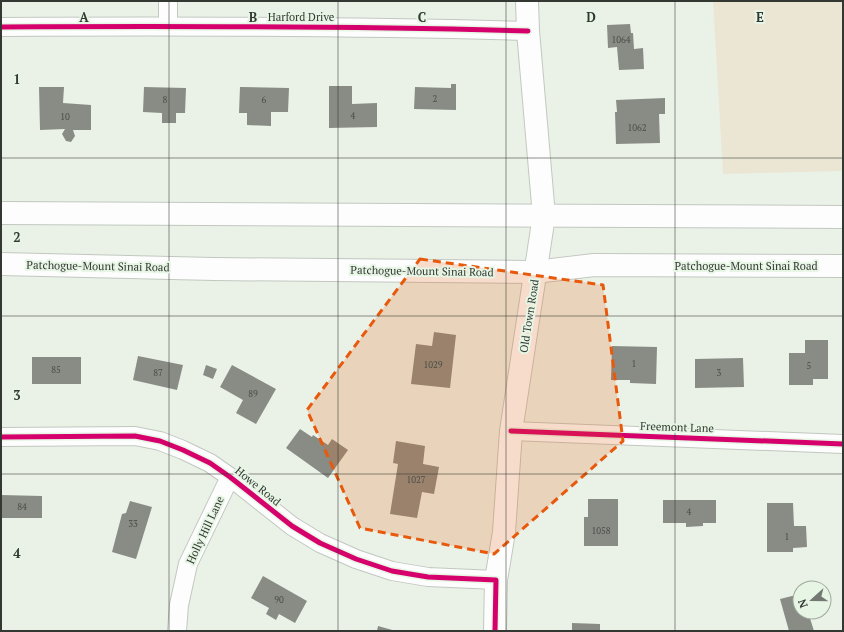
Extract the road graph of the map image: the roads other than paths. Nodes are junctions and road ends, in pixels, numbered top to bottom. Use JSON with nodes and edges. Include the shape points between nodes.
{"nodes":[{"id":1,"x":168,"y":1,"type":"edge"},
{"id":2,"x":527,"y":1,"type":"edge"},
{"id":3,"x":168,"y":26,"type":"junction"},
{"id":4,"x":1,"y":27,"type":"edge"},
{"id":5,"x":528,"y":31,"type":"junction"},
{"id":6,"x":1,"y":213,"type":"edge"},
{"id":7,"x":544,"y":216,"type":"junction"},
{"id":8,"x":843,"y":217,"type":"edge"},
{"id":9,"x":1,"y":264,"type":"edge"},
{"id":10,"x":843,"y":266,"type":"edge"},
{"id":11,"x":535,"y":272,"type":"junction"},
{"id":12,"x":511,"y":431,"type":"junction"},
{"id":13,"x":1,"y":437,"type":"edge"},
{"id":14,"x":843,"y":444,"type":"edge"},
{"id":15,"x":230,"y":477,"type":"junction"},
{"id":16,"x":496,"y":580,"type":"junction"},
{"id":17,"x":177,"y":631,"type":"edge"},
{"id":18,"x":495,"y":631,"type":"edge"}],
"edges":[{"from":1,"to":3,"type":"street"},
{"from":2,"to":5,"type":"main road","name":"Old Town Road"},
{"from":3,"to":4,"type":"street","name":"Harford Drive"},
{"from":3,"to":5,"type":"street","name":"Harford Drive"},
{"from":5,"to":7,"type":"main road","name":"Old Town Road"},
{"from":6,"to":7,"type":"main road"},
{"from":7,"to":8,"type":"main road"},
{"from":7,"to":11,"type":"main road","name":"Old Town Road"},
{"from":9,"to":11,"type":"main road","name":"Patchogue-Mount Sinai Road"},
{"from":10,"to":11,"type":"main road","name":"Patchogue-Mount Sinai Road","via":[[594,265]]},
{"from":11,"to":12,"type":"main road","name":"Old Town Road"},
{"from":12,"to":14,"type":"street","name":"Freemont Lane"},
{"from":12,"to":16,"type":"main road","name":"Old Town Road","via":[[504,532]]},
{"from":13,"to":15,"type":"street","name":"Howe Road","via":[[135,436],[160,441],[183,450],[210,463]]},
{"from":15,"to":16,"type":"street","name":"Howe Road","via":[[292,526],[320,543],[356,559],[392,571],[428,577]]},
{"from":15,"to":17,"type":"street","name":"Holly Hill Lane","via":[[188,564],[179,605]]},
{"from":16,"to":18,"type":"main road","name":"Old Town Road"}]}
